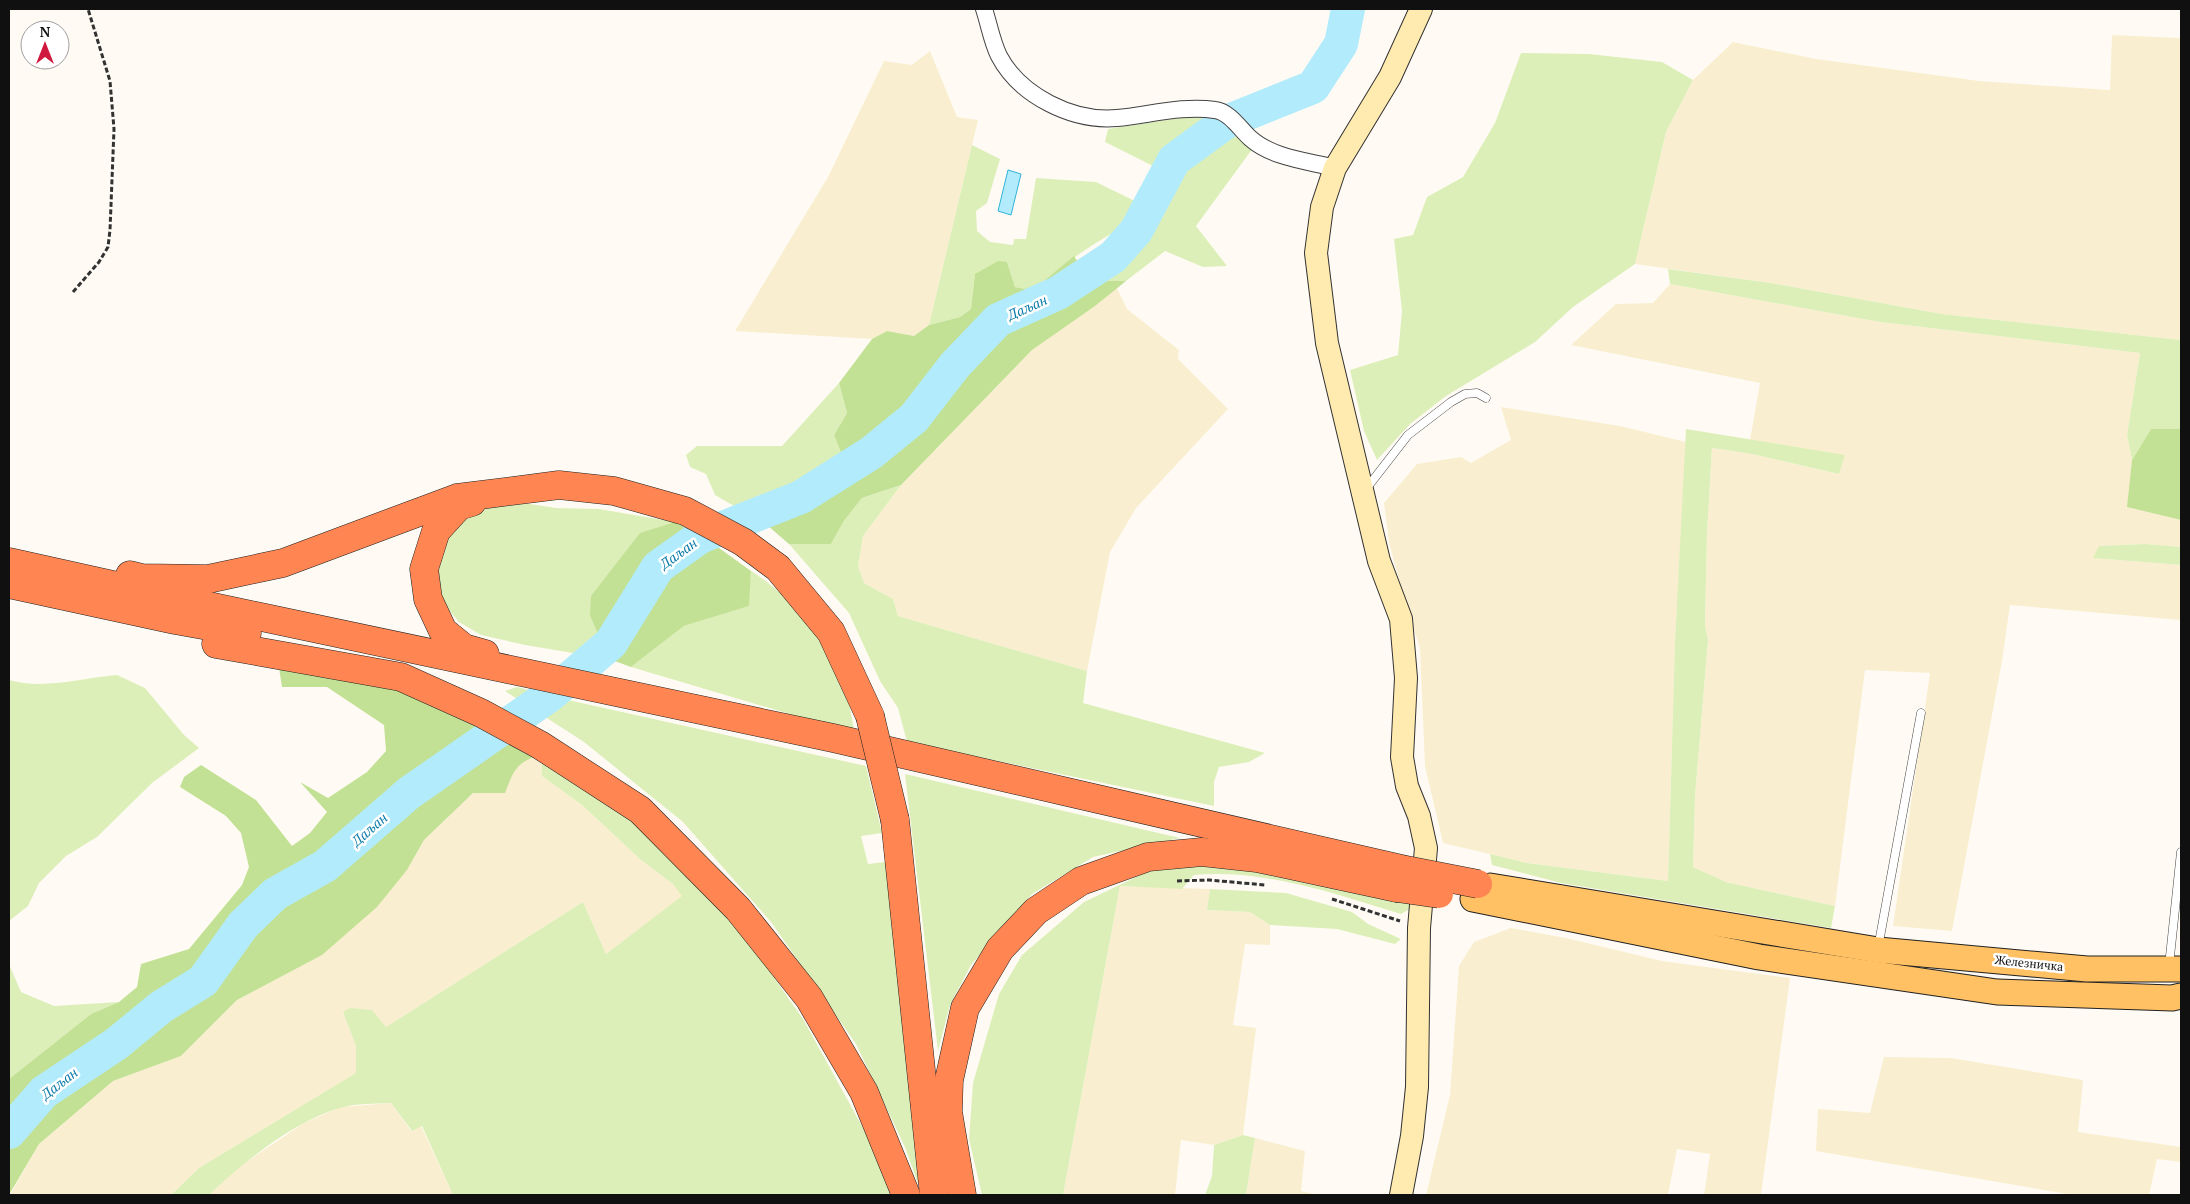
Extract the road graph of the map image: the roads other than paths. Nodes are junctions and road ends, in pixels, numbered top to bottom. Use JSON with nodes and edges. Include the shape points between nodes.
{"nodes":[{"id":1,"x":984,"y":9,"type":"edge"},
{"id":2,"x":1421,"y":9,"type":"edge"},
{"id":3,"x":1335,"y":168,"type":"junction"},
{"id":4,"x":1486,"y":398,"type":"dead end"},
{"id":5,"x":512,"y":490,"type":"junction"},
{"id":6,"x":1363,"y":493,"type":"junction"},
{"id":7,"x":9,"y":550,"type":"edge"},
{"id":8,"x":9,"y":562,"type":"edge"},
{"id":9,"x":9,"y":584,"type":"edge"},
{"id":10,"x":9,"y":593,"type":"edge"},
{"id":11,"x":527,"y":675,"type":"junction"},
{"id":12,"x":609,"y":692,"type":"junction"},
{"id":13,"x":1921,"y":713,"type":"dead end"},
{"id":14,"x":2181,"y":852,"type":"edge"},
{"id":15,"x":1398,"y":879,"type":"junction"},
{"id":16,"x":1475,"y":891,"type":"junction"},
{"id":17,"x":1878,"y":950,"type":"junction"},
{"id":18,"x":911,"y":956,"type":"junction"},
{"id":19,"x":2175,"y":969,"type":"edge"},
{"id":20,"x":2181,"y":996,"type":"edge"},
{"id":21,"x":906,"y":1195,"type":"edge"},
{"id":22,"x":934,"y":1195,"type":"edge"},
{"id":23,"x":951,"y":1195,"type":"edge"},
{"id":24,"x":962,"y":1195,"type":"edge"},
{"id":25,"x":1400,"y":1195,"type":"edge"}],
"edges":[{"from":1,"to":3,"type":"street","via":[[999,56],[1015,78],[1035,96],[1067,111],[1094,118],[1115,118],[1180,110],[1217,110],[1230,117],[1264,148]]},
{"from":2,"to":3,"type":"street","via":[[1390,77]]},
{"from":3,"to":6,"type":"street","via":[[1322,207],[1316,252],[1326,343]]},
{"from":4,"to":6,"type":"lane","via":[[1477,393],[1465,394],[1408,435]]},
{"from":5,"to":7,"type":"highway","via":[[457,498],[283,563],[208,579],[142,578]]},
{"from":5,"to":11,"type":"highway","via":[[459,506],[436,531],[424,569],[428,599],[443,631],[464,648]]},
{"from":5,"to":18,"type":"highway","bridge":true,"via":[[559,485],[614,491],[685,511],[743,542],[778,568],[831,632],[870,716],[895,820]]},
{"from":6,"to":25,"type":"street","via":[[1379,561],[1400,619],[1406,678],[1402,757],[1407,786],[1426,848],[1419,928],[1417,1087],[1412,1136]]},
{"from":8,"to":11,"type":"highway"},
{"from":9,"to":11,"type":"highway","via":[[175,620],[425,664]]},
{"from":10,"to":21,"type":"highway","via":[[178,638],[401,677],[481,713],[540,745],[640,810],[738,909],[809,998],[864,1092]]},
{"from":11,"to":12,"type":"highway"},
{"from":12,"to":15,"type":"highway","via":[[833,738]]},
{"from":12,"to":15,"type":"highway","via":[[828,752]]},
{"from":13,"to":17,"type":"lane"},
{"from":14,"to":19,"type":"lane"},
{"from":15,"to":16,"type":"highway","bridge":true},
{"from":15,"to":24,"type":"highway","via":[[1202,852],[1148,857],[1081,880],[1036,910],[1000,949],[965,1008],[949,1080],[948,1104]]},
{"from":16,"to":17,"type":"main road","name":"Железничка"},
{"from":16,"to":20,"type":"main road","via":[[1759,957],[1997,992]]},
{"from":17,"to":19,"type":"main road","name":"Железничка","via":[[2087,970]]},
{"from":18,"to":22,"type":"highway"},
{"from":18,"to":23,"type":"highway"}]}
